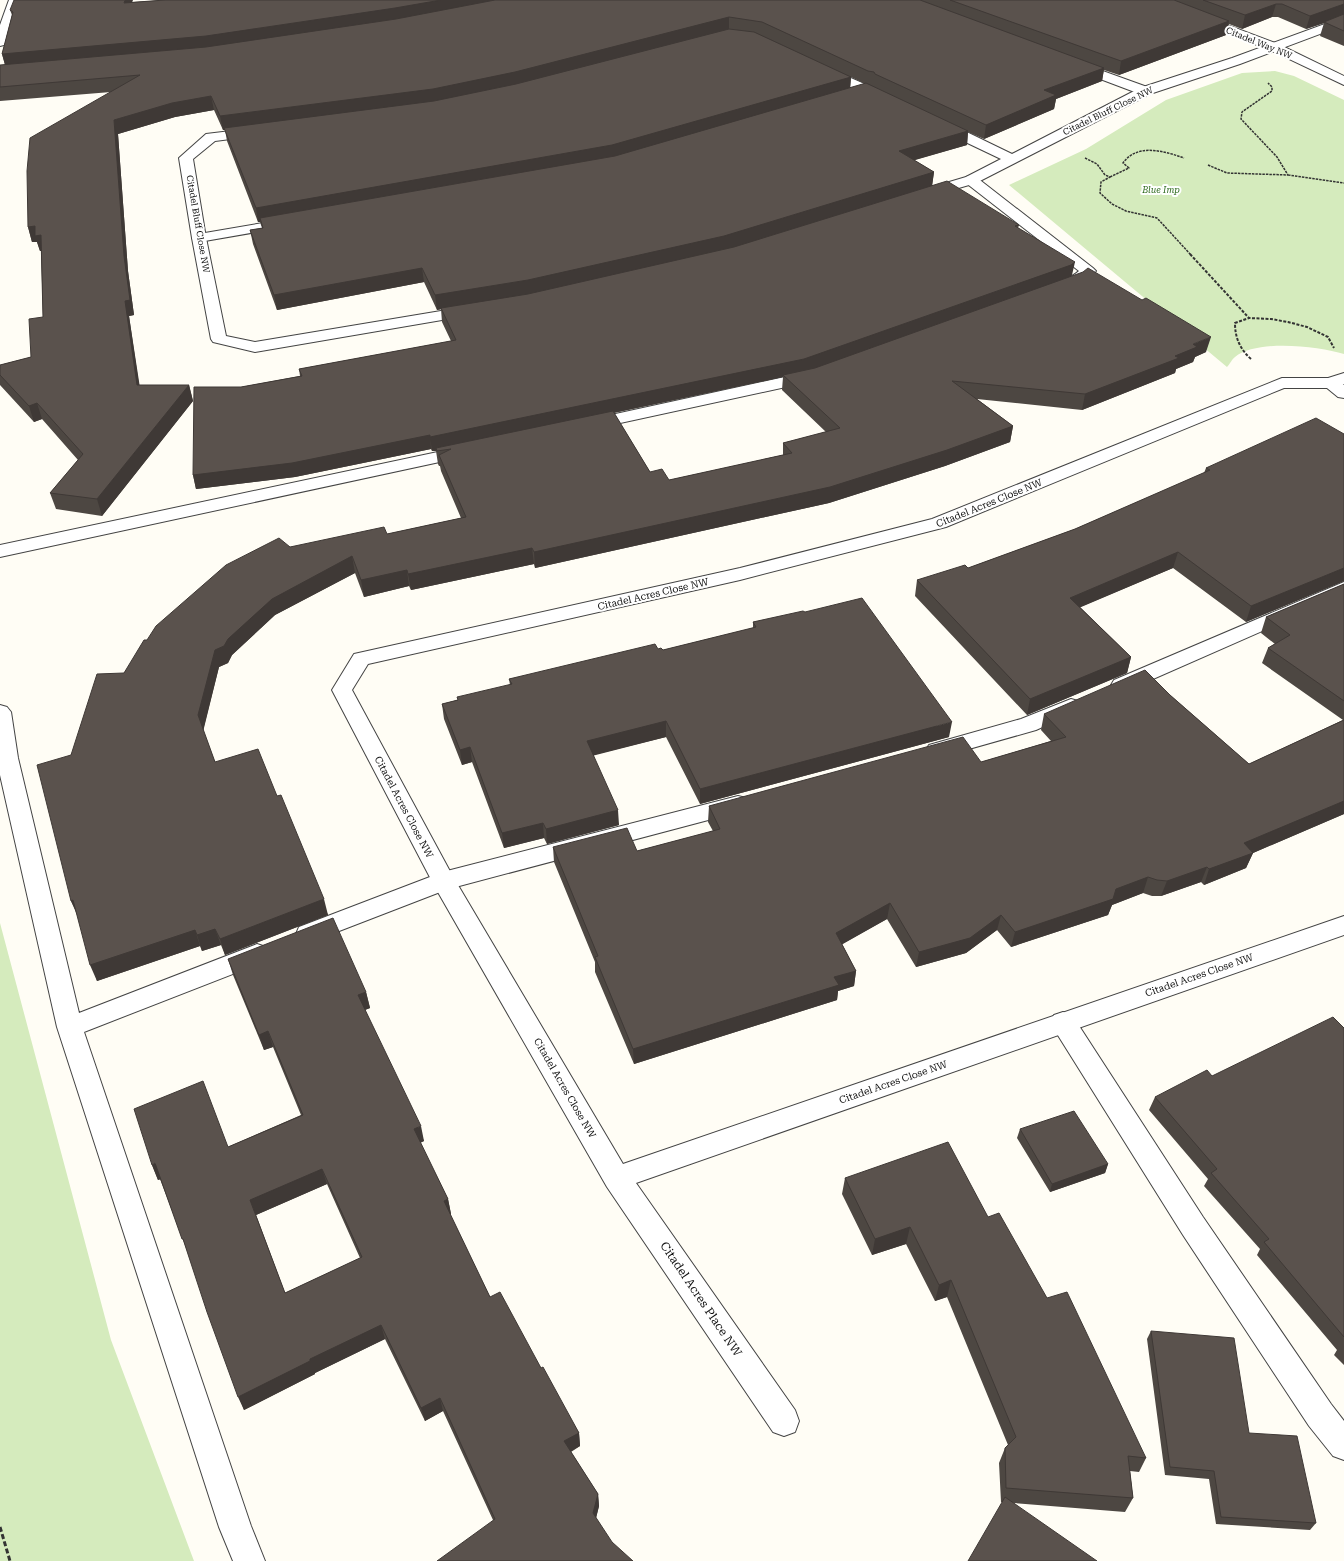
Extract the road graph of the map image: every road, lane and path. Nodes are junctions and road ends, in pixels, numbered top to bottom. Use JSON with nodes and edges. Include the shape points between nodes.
{"nodes":[{"id":1,"x":15,"y":0,"type":"edge"},
{"id":2,"x":1150,"y":0,"type":"edge"},
{"id":3,"x":1344,"y":21,"type":"edge"},
{"id":4,"x":0,"y":42,"type":"edge"},
{"id":5,"x":1274,"y":48,"type":"junction"},
{"id":6,"x":1065,"y":61,"type":"edge"},
{"id":7,"x":812,"y":65,"type":"edge"},
{"id":8,"x":1267,"y":81,"type":"dead end"},
{"id":9,"x":1344,"y":81,"type":"edge"},
{"id":10,"x":867,"y":90,"type":"junction"},
{"id":11,"x":1145,"y":91,"type":"junction"},
{"id":12,"x":844,"y":96,"type":"edge"},
{"id":13,"x":895,"y":103,"type":"edge"},
{"id":14,"x":929,"y":119,"type":"edge"},
{"id":15,"x":265,"y":131,"type":"edge"},
{"id":16,"x":1078,"y":156,"type":"dead end"},
{"id":17,"x":1184,"y":158,"type":"dead end"},
{"id":18,"x":1012,"y":159,"type":"junction"},
{"id":19,"x":1208,"y":165,"type":"dead end"},
{"id":20,"x":1288,"y":175,"type":"junction"},
{"id":21,"x":1110,"y":177,"type":"junction"},
{"id":22,"x":971,"y":180,"type":"junction"},
{"id":23,"x":1344,"y":183,"type":"edge"},
{"id":24,"x":914,"y":198,"type":"edge"},
{"id":25,"x":301,"y":220,"type":"edge"},
{"id":26,"x":199,"y":238,"type":"junction"},
{"id":27,"x":1052,"y":291,"type":"edge"},
{"id":28,"x":482,"y":309,"type":"edge"},
{"id":29,"x":1249,"y":318,"type":"junction"},
{"id":30,"x":1334,"y":355,"type":"dead end"},
{"id":31,"x":1251,"y":359,"type":"dead end"},
{"id":32,"x":829,"y":370,"type":"edge"},
{"id":33,"x":1340,"y":385,"type":"edge"},
{"id":34,"x":574,"y":428,"type":"edge"},
{"id":35,"x":481,"y":448,"type":"edge"},
{"id":36,"x":0,"y":551,"type":"edge"},
{"id":37,"x":1344,"y":588,"type":"edge"},
{"id":38,"x":0,"y":712,"type":"edge"},
{"id":39,"x":920,"y":755,"type":"edge"},
{"id":40,"x":758,"y":799,"type":"edge"},
{"id":41,"x":443,"y":881,"type":"junction"},
{"id":42,"x":1344,"y":925,"type":"edge"},
{"id":43,"x":1063,"y":1022,"type":"junction"},
{"id":44,"x":70,"y":1027,"type":"junction"},
{"id":45,"x":618,"y":1178,"type":"junction"},
{"id":46,"x":784,"y":1421,"type":"dead end"},
{"id":47,"x":1344,"y":1445,"type":"edge"},
{"id":48,"x":0,"y":1527,"type":"edge"},
{"id":49,"x":10,"y":1561,"type":"edge"},
{"id":50,"x":249,"y":1561,"type":"edge"}],
"edges":[{"from":1,"to":4,"type":"street"},
{"from":2,"to":5,"type":"street","name":"Citadel Way NW"},
{"from":3,"to":5,"type":"street","name":"Citadel Bluff Close NW"},
{"from":5,"to":9,"type":"street","name":"Citadel Way NW"},
{"from":5,"to":11,"type":"street","name":"Citadel Bluff Close NW"},
{"from":6,"to":11,"type":"street"},
{"from":7,"to":10,"type":"street"},
{"from":8,"to":20,"type":"path","via":[[1272,91],[1242,112],[1241,119],[1277,157]]},
{"from":10,"to":12,"type":"street"},
{"from":10,"to":13,"type":"street"},
{"from":11,"to":18,"type":"street","name":"Citadel Bluff Close NW"},
{"from":14,"to":18,"type":"street"},
{"from":15,"to":26,"type":"street","name":"Citadel Bluff Close NW","via":[[212,137],[186,158]]},
{"from":16,"to":21,"type":"path","via":[[1097,164],[1105,175]]},
{"from":17,"to":21,"type":"path","via":[[1164,152],[1139,152],[1125,158],[1123,163],[1129,168]]},
{"from":18,"to":22,"type":"street","name":"Citadel Bluff Close NW"},
{"from":19,"to":20,"type":"path","via":[[1227,173]]},
{"from":20,"to":23,"type":"path"},
{"from":21,"to":29,"type":"path","via":[[1101,182],[1100,193],[1110,204],[1139,215],[1157,218]]},
{"from":22,"to":24,"type":"street","name":"Citadel Bluff Close NW"},
{"from":22,"to":27,"type":"street","via":[[1088,271],[1074,283]]},
{"from":25,"to":26,"type":"street"},
{"from":26,"to":28,"type":"street","name":"Citadel Bluff Close NW","via":[[219,339],[255,347]]},
{"from":29,"to":30,"type":"path","via":[[1272,319],[1308,327],[1328,337],[1334,347]]},
{"from":29,"to":31,"type":"path","via":[[1235,323],[1234,334]]},
{"from":32,"to":34,"type":"street","via":[[807,378]]},
{"from":33,"to":41,"type":"street","name":"Citadel Acres Close NW","via":[[1282,383],[939,523],[740,574],[361,659],[342,690]]},
{"from":35,"to":36,"type":"street"},
{"from":37,"to":39,"type":"street","via":[[1028,725]]},
{"from":38,"to":44,"type":"street","via":[[7,758]]},
{"from":40,"to":41,"type":"street"},
{"from":41,"to":44,"type":"street"},
{"from":41,"to":45,"type":"street","name":"Citadel Acres Close NW"},
{"from":42,"to":43,"type":"street","name":"Citadel Acres Close NW"},
{"from":43,"to":45,"type":"street","name":"Citadel Acres Close NW"},
{"from":43,"to":47,"type":"street","via":[[1193,1226],[1320,1415]]},
{"from":44,"to":50,"type":"street","via":[[235,1527]]},
{"from":45,"to":46,"type":"street","name":"Citadel Acres Place NW"},
{"from":48,"to":49,"type":"path"}]}
